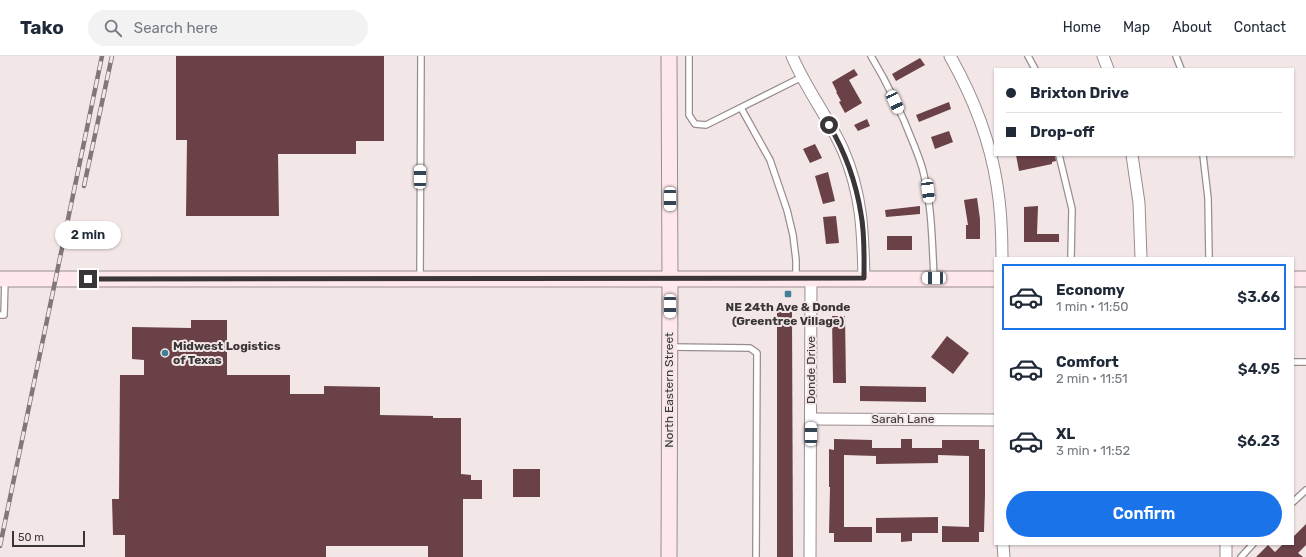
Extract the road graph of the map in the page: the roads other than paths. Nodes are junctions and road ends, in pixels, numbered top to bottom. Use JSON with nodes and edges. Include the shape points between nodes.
{"nodes":[{"id":1,"x":421,"y":56,"type":"edge"},
{"id":2,"x":669,"y":56,"type":"edge"},
{"id":3,"x":688,"y":56,"type":"edge"},
{"id":4,"x":792,"y":56,"type":"edge"},
{"id":5,"x":871,"y":56,"type":"edge"},
{"id":6,"x":950,"y":56,"type":"edge"},
{"id":7,"x":1028,"y":56,"type":"edge"},
{"id":8,"x":1103,"y":56,"type":"edge"},
{"id":9,"x":1176,"y":56,"type":"edge"},
{"id":10,"x":1034,"y":68,"type":"edge"},
{"id":11,"x":1108,"y":68,"type":"edge"},
{"id":12,"x":1181,"y":68,"type":"edge"},
{"id":13,"x":802,"y":77,"type":"junction"},
{"id":14,"x":741,"y":108,"type":"junction"},
{"id":15,"x":1059,"y":156,"type":"edge"},
{"id":16,"x":1132,"y":156,"type":"edge"},
{"id":17,"x":1203,"y":156,"type":"edge"},
{"id":18,"x":1002,"y":257,"type":"edge"},
{"id":19,"x":1071,"y":257,"type":"edge"},
{"id":20,"x":1141,"y":257,"type":"edge"},
{"id":21,"x":1209,"y":257,"type":"edge"},
{"id":22,"x":420,"y":278,"type":"junction"},
{"id":23,"x":670,"y":278,"type":"junction"},
{"id":24,"x":803,"y":278,"type":"junction"},
{"id":25,"x":864,"y":278,"type":"junction"},
{"id":26,"x":934,"y":278,"type":"junction"},
{"id":27,"x":994,"y":278,"type":"edge"},
{"id":28,"x":3,"y":279,"type":"edge"},
{"id":29,"x":1294,"y":279,"type":"edge"},
{"id":30,"x":1306,"y":279,"type":"edge"},
{"id":31,"x":0,"y":315,"type":"edge"},
{"id":32,"x":670,"y":347,"type":"junction"},
{"id":33,"x":1294,"y":362,"type":"edge"},
{"id":34,"x":1306,"y":362,"type":"edge"},
{"id":35,"x":811,"y":419,"type":"junction"},
{"id":36,"x":994,"y":420,"type":"edge"},
{"id":37,"x":1306,"y":490,"type":"edge"},
{"id":38,"x":1294,"y":501,"type":"edge"},
{"id":39,"x":1004,"y":545,"type":"edge"},
{"id":40,"x":1226,"y":545,"type":"edge"},
{"id":41,"x":1252,"y":545,"type":"edge"},
{"id":42,"x":668,"y":557,"type":"edge"},
{"id":43,"x":756,"y":557,"type":"edge"},
{"id":44,"x":810,"y":557,"type":"edge"},
{"id":45,"x":1004,"y":557,"type":"edge"},
{"id":46,"x":1226,"y":557,"type":"edge"},
{"id":47,"x":1241,"y":557,"type":"edge"}],
"edges":[{"from":1,"to":22,"type":"lane"},
{"from":2,"to":23,"type":"main road","name":"North Eastern Street"},
{"from":3,"to":14,"type":"lane","via":[[689,115],[695,124],[706,125]]},
{"from":4,"to":13,"type":"street"},
{"from":5,"to":26,"type":"lane","via":[[908,128],[923,169],[932,225]]},
{"from":6,"to":18,"type":"street","via":[[976,109],[990,155],[997,184]]},
{"from":7,"to":10,"type":"lane"},
{"from":8,"to":11,"type":"street"},
{"from":9,"to":12,"type":"lane"},
{"from":13,"to":14,"type":"lane"},
{"from":13,"to":25,"type":"street","via":[[850,168],[861,214]]},
{"from":14,"to":24,"type":"lane","via":[[770,160],[787,210],[796,260]]},
{"from":15,"to":19,"type":"lane","via":[[1072,209]]},
{"from":16,"to":20,"type":"street"},
{"from":17,"to":21,"type":"lane","via":[[1208,198]]},
{"from":22,"to":23,"type":"main road"},
{"from":22,"to":28,"type":"main road"},
{"from":23,"to":24,"type":"main road"},
{"from":23,"to":32,"type":"main road","name":"North Eastern Street"},
{"from":24,"to":25,"type":"main road"},
{"from":24,"to":35,"type":"street","name":"Donde Drive"},
{"from":25,"to":26,"type":"main road"},
{"from":26,"to":27,"type":"main road"},
{"from":28,"to":31,"type":"lane","via":[[5,310],[4,315]]},
{"from":29,"to":30,"type":"main road"},
{"from":32,"to":42,"type":"main road","name":"North Eastern Street"},
{"from":32,"to":43,"type":"lane","via":[[750,348],[757,353]]},
{"from":33,"to":34,"type":"lane"},
{"from":35,"to":36,"type":"street","name":"Sarah Lane"},
{"from":35,"to":44,"type":"street","name":"Donde Drive"},
{"from":37,"to":38,"type":"lane"},
{"from":39,"to":45,"type":"street"},
{"from":40,"to":46,"type":"street"},
{"from":41,"to":47,"type":"lane"}]}
